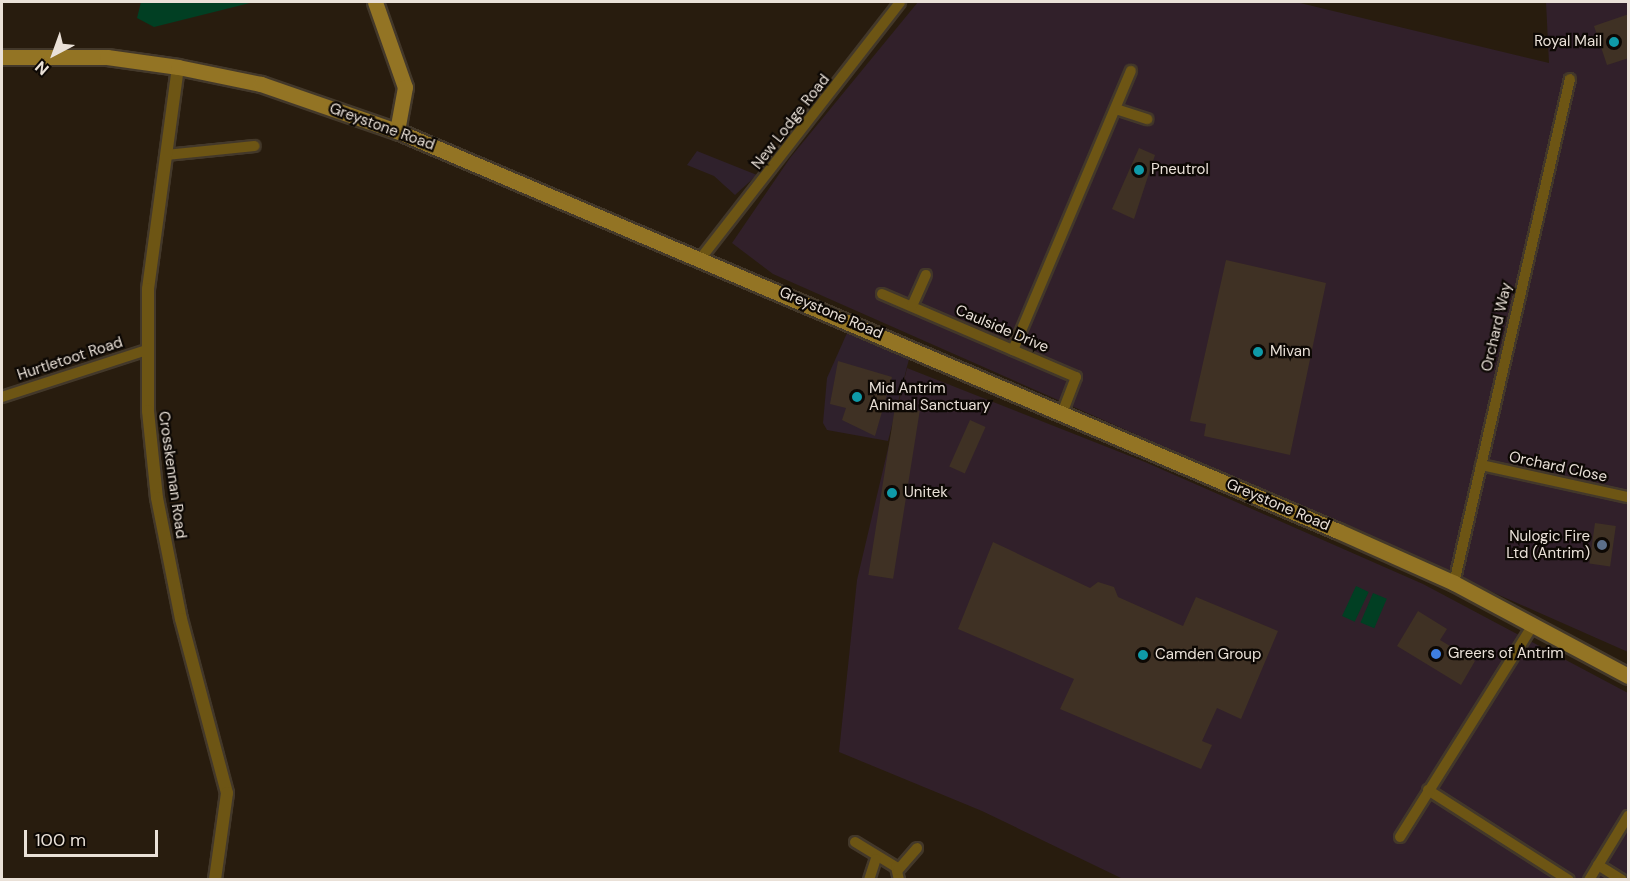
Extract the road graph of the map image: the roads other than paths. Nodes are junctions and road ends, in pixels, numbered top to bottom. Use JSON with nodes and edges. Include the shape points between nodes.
{"nodes":[{"id":1,"x":375,"y":2,"type":"edge"},
{"id":2,"x":900,"y":2,"type":"edge"},
{"id":3,"x":2,"y":57,"type":"edge"},
{"id":4,"x":178,"y":68,"type":"junction"},
{"id":5,"x":1131,"y":71,"type":"dead end"},
{"id":6,"x":1570,"y":79,"type":"dead end"},
{"id":7,"x":1116,"y":109,"type":"junction"},
{"id":8,"x":1147,"y":119,"type":"dead end"},
{"id":9,"x":398,"y":131,"type":"junction"},
{"id":10,"x":255,"y":146,"type":"dead end"},
{"id":11,"x":166,"y":155,"type":"junction"},
{"id":12,"x":701,"y":258,"type":"junction"},
{"id":13,"x":926,"y":275,"type":"dead end"},
{"id":14,"x":882,"y":294,"type":"dead end"},
{"id":15,"x":912,"y":306,"type":"junction"},
{"id":16,"x":147,"y":350,"type":"junction"},
{"id":17,"x":1013,"y":350,"type":"junction"},
{"id":18,"x":2,"y":397,"type":"edge"},
{"id":19,"x":1063,"y":411,"type":"junction"},
{"id":20,"x":1481,"y":465,"type":"junction"},
{"id":21,"x":1629,"y":498,"type":"edge"},
{"id":22,"x":1454,"y":583,"type":"junction"},
{"id":23,"x":1534,"y":623,"type":"junction"},
{"id":24,"x":1629,"y":676,"type":"edge"},
{"id":25,"x":1428,"y":790,"type":"junction"},
{"id":26,"x":1629,"y":816,"type":"edge"},
{"id":27,"x":1400,"y":837,"type":"dead end"},
{"id":28,"x":855,"y":842,"type":"dead end"},
{"id":29,"x":917,"y":848,"type":"dead end"},
{"id":30,"x":876,"y":859,"type":"junction"},
{"id":31,"x":1598,"y":865,"type":"junction"},
{"id":32,"x":899,"y":875,"type":"edge"},
{"id":33,"x":215,"y":879,"type":"edge"},
{"id":34,"x":869,"y":879,"type":"edge"},
{"id":35,"x":1569,"y":879,"type":"edge"},
{"id":36,"x":1589,"y":879,"type":"edge"},
{"id":37,"x":1622,"y":879,"type":"edge"}],
"edges":[{"from":1,"to":9,"type":"main road","via":[[405,87]]},
{"from":2,"to":12,"type":"street","name":"New Lodge Road"},
{"from":3,"to":4,"type":"main road","name":"Greystone Road","via":[[107,57]]},
{"from":4,"to":9,"type":"main road","name":"Greystone Road","via":[[261,84]]},
{"from":4,"to":11,"type":"street","name":"Crosskennan Road"},
{"from":5,"to":7,"type":"street"},
{"from":6,"to":20,"type":"street","name":"Orchard Way"},
{"from":7,"to":8,"type":"street"},
{"from":7,"to":17,"type":"street"},
{"from":9,"to":12,"type":"main road","name":"Greystone Road"},
{"from":10,"to":11,"type":"street"},
{"from":11,"to":16,"type":"street","name":"Crosskennan Road","via":[[148,289]]},
{"from":12,"to":19,"type":"main road","name":"Greystone Road"},
{"from":13,"to":15,"type":"street"},
{"from":14,"to":15,"type":"street","name":"Caulside Drive"},
{"from":15,"to":17,"type":"street","name":"Caulside Drive"},
{"from":16,"to":18,"type":"street","name":"Hurtletoot Road"},
{"from":16,"to":33,"type":"street","name":"Crosskennan Road","via":[[157,498],[195,686],[227,793]]},
{"from":17,"to":19,"type":"street","name":"Caulside Drive","via":[[1076,377]]},
{"from":19,"to":22,"type":"main road","name":"Greystone Road"},
{"from":20,"to":21,"type":"street","name":"Orchard Close"},
{"from":20,"to":22,"type":"street","name":"Orchard Way"},
{"from":22,"to":23,"type":"main road","name":"Greystone Road"},
{"from":23,"to":24,"type":"main road","name":"Greystone Road"},
{"from":23,"to":25,"type":"street"},
{"from":25,"to":27,"type":"street"},
{"from":25,"to":35,"type":"street"},
{"from":26,"to":31,"type":"street"},
{"from":28,"to":30,"type":"street"},
{"from":29,"to":32,"type":"street"},
{"from":30,"to":32,"type":"street"},
{"from":30,"to":34,"type":"street"},
{"from":31,"to":36,"type":"street"},
{"from":31,"to":37,"type":"street"}]}
